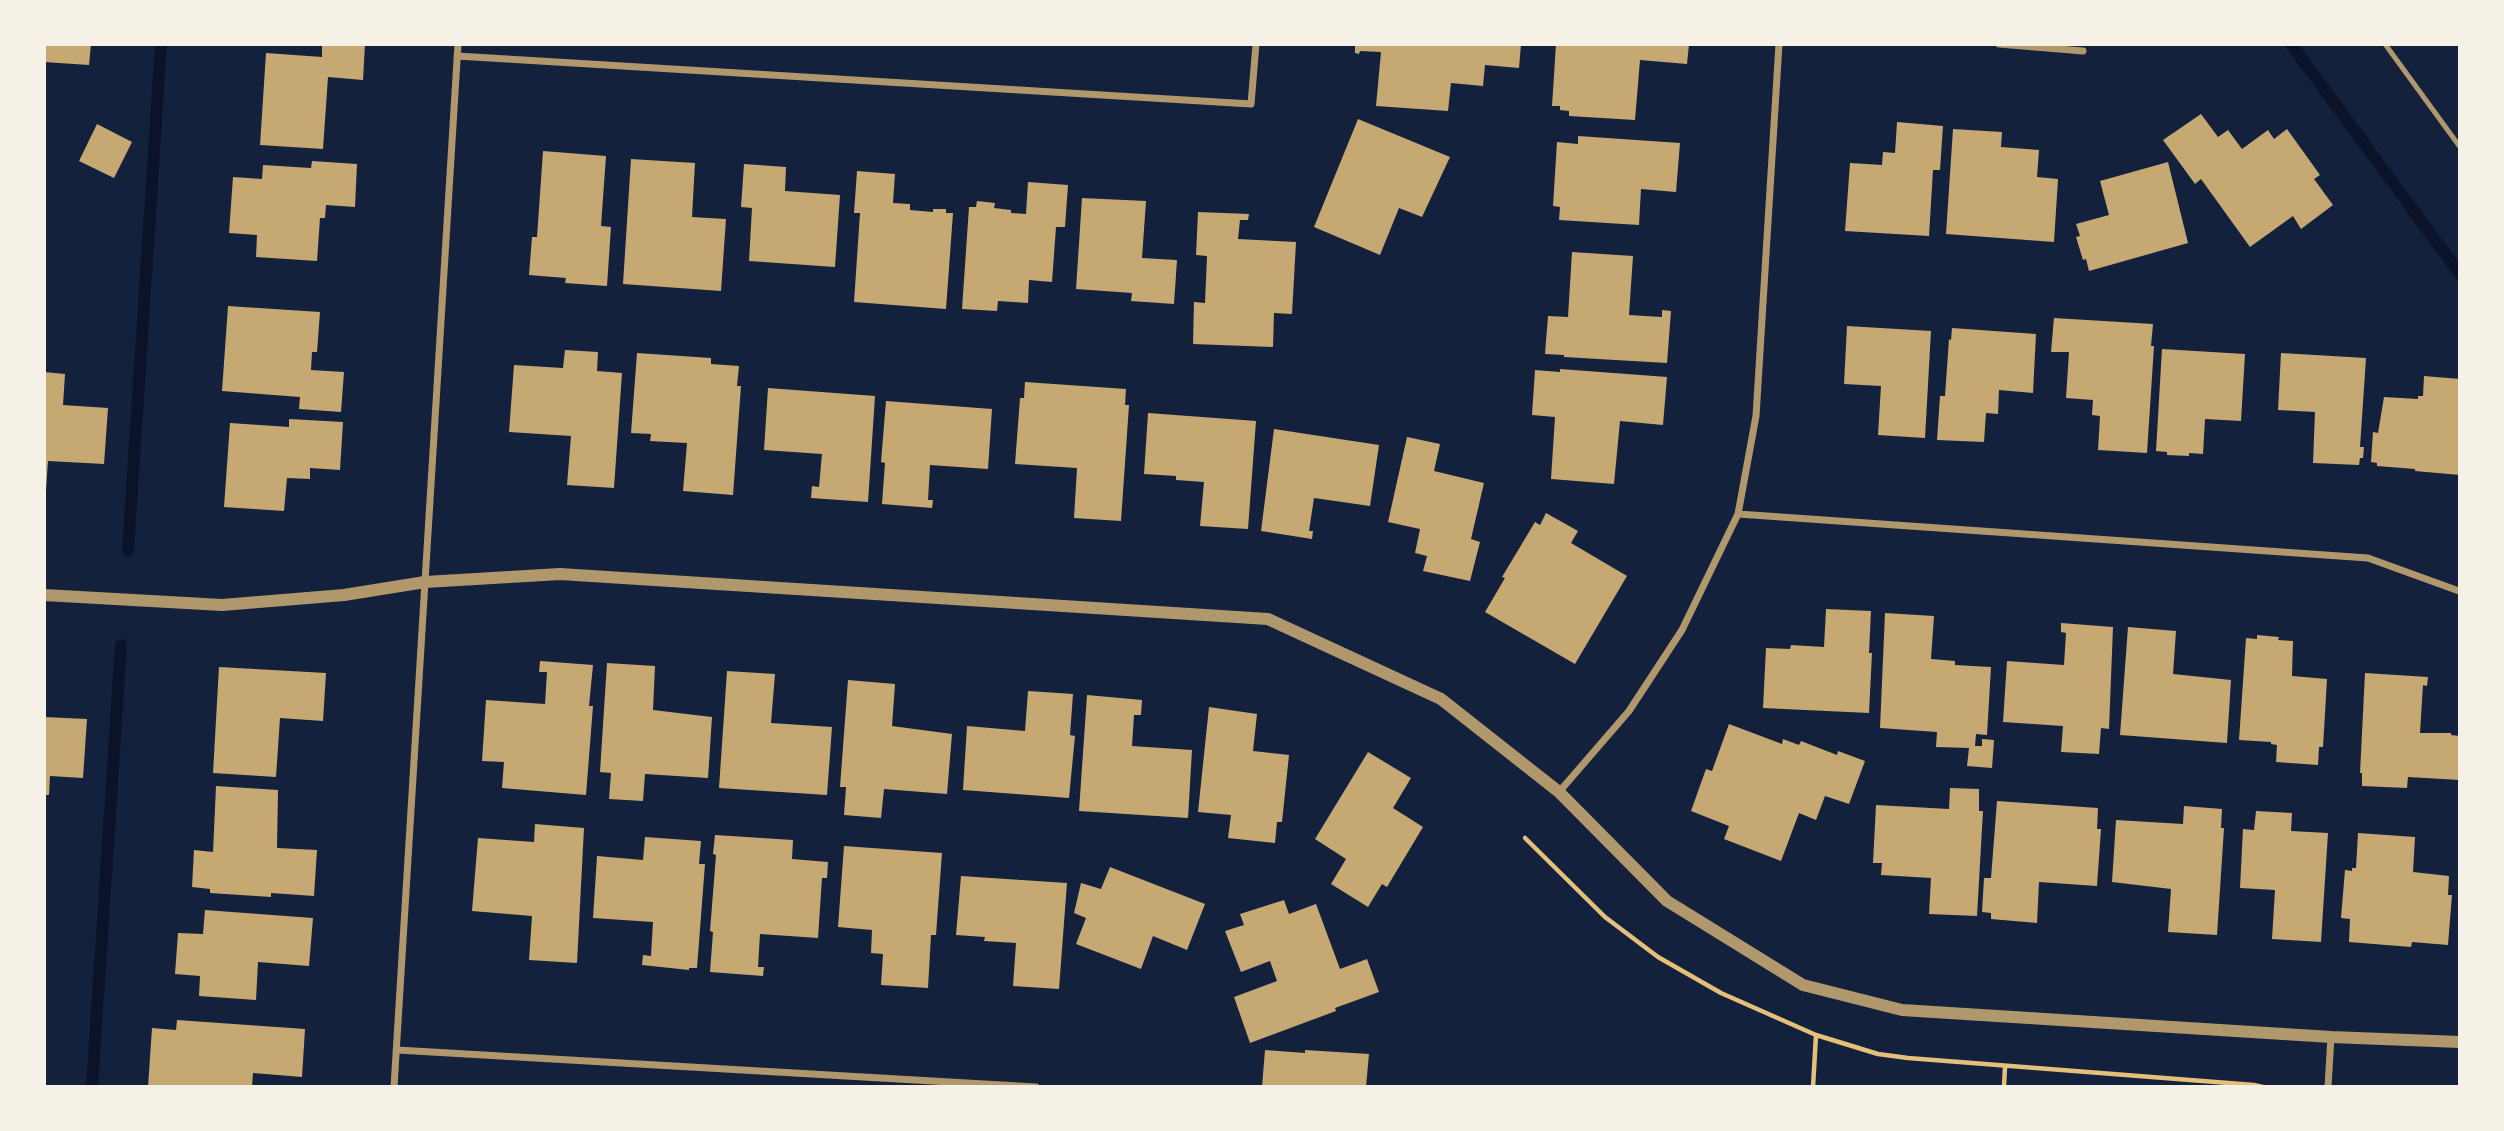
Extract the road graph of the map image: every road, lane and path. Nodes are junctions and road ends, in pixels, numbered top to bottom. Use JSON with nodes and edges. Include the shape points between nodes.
{"nodes":[{"id":1,"x":458,"y":44,"type":"edge"},
{"id":2,"x":1255,"y":44,"type":"edge"},
{"id":3,"x":1779,"y":44,"type":"edge"},
{"id":4,"x":1999,"y":44,"type":"edge"},
{"id":5,"x":2385,"y":44,"type":"edge"},
{"id":6,"x":2083,"y":51,"type":"dead end"},
{"id":7,"x":457,"y":56,"type":"junction"},
{"id":8,"x":2460,"y":147,"type":"edge"},
{"id":9,"x":1738,"y":514,"type":"junction"},
{"id":10,"x":425,"y":582,"type":"junction"},
{"id":11,"x":2459,"y":591,"type":"edge"},
{"id":12,"x":44,"y":595,"type":"edge"},
{"id":13,"x":1559,"y":792,"type":"junction"},
{"id":14,"x":1525,"y":838,"type":"dead end"},
{"id":15,"x":1815,"y":1035,"type":"junction"},
{"id":16,"x":2331,"y":1037,"type":"junction"},
{"id":17,"x":2460,"y":1042,"type":"edge"},
{"id":18,"x":397,"y":1050,"type":"junction"},
{"id":19,"x":2005,"y":1066,"type":"junction"},
{"id":20,"x":394,"y":1087,"type":"edge"},
{"id":21,"x":1036,"y":1087,"type":"edge"},
{"id":22,"x":1813,"y":1087,"type":"edge"},
{"id":23,"x":2004,"y":1087,"type":"edge"},
{"id":24,"x":2263,"y":1087,"type":"edge"},
{"id":25,"x":2328,"y":1087,"type":"edge"}],
"edges":[{"from":1,"to":7,"type":"street"},
{"from":2,"to":7,"type":"street","via":[[1251,104]]},
{"from":3,"to":9,"type":"street","via":[[1756,416]]},
{"from":4,"to":6,"type":"street"},
{"from":5,"to":8,"type":"lane"},
{"from":7,"to":10,"type":"street"},
{"from":9,"to":11,"type":"street","via":[[2368,558]]},
{"from":9,"to":13,"type":"street","via":[[1682,630],[1629,711]]},
{"from":10,"to":12,"type":"street","via":[[222,606]]},
{"from":10,"to":13,"type":"street","via":[[560,574],[1268,619],[1441,699]]},
{"from":10,"to":18,"type":"street"},
{"from":13,"to":16,"type":"street","via":[[1667,901],[1803,985],[1902,1010]]},
{"from":14,"to":15,"type":"path","via":[[1605,917],[1658,957],[1721,993]]},
{"from":15,"to":19,"type":"path","via":[[1878,1054]]},
{"from":15,"to":22,"type":"path"},
{"from":16,"to":17,"type":"street"},
{"from":16,"to":25,"type":"street"},
{"from":18,"to":20,"type":"street"},
{"from":18,"to":21,"type":"street"},
{"from":19,"to":23,"type":"path"},
{"from":19,"to":24,"type":"path"}]}
